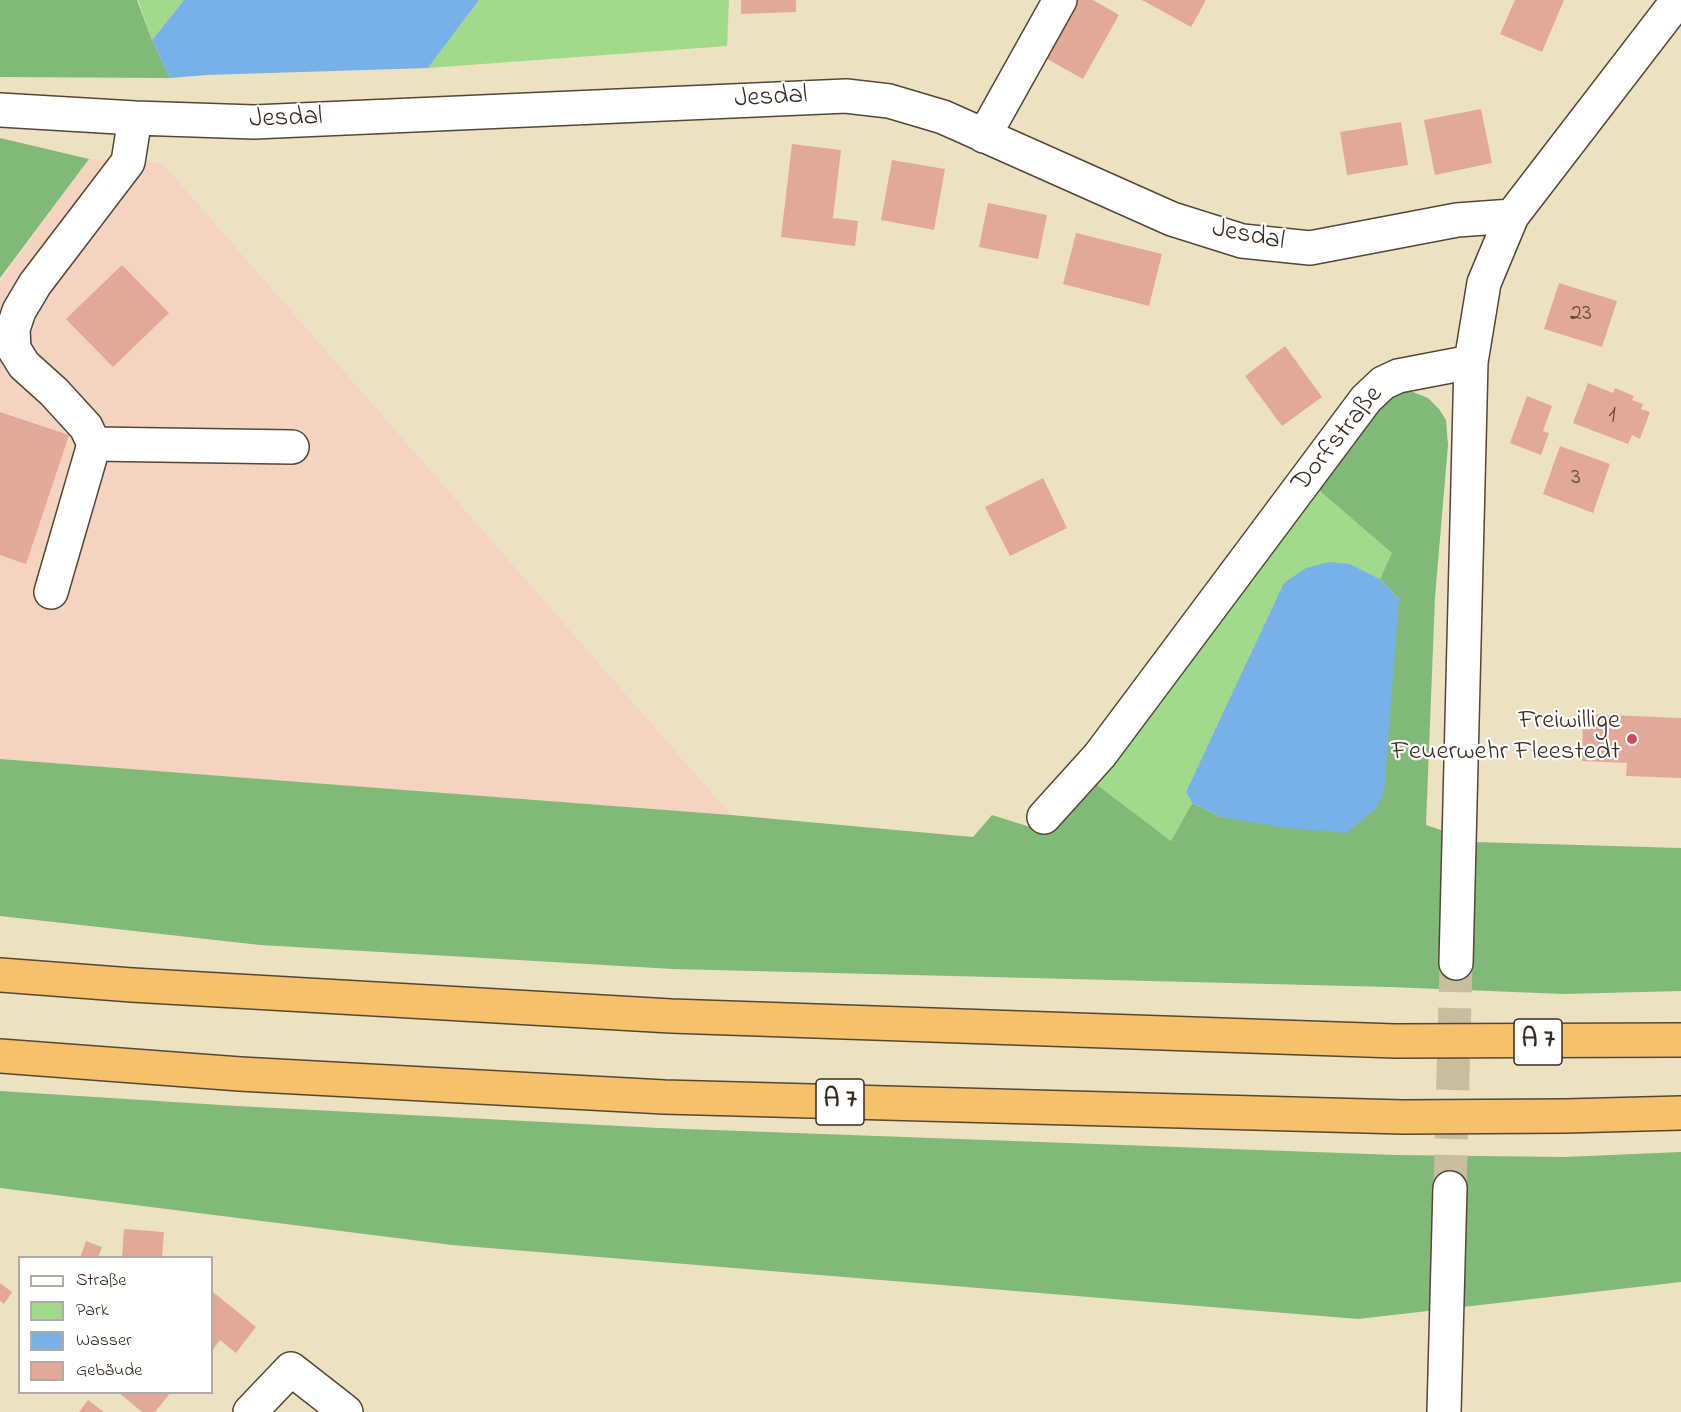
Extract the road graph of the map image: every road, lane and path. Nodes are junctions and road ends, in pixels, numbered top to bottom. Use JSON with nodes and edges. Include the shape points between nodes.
{"nodes":[{"id":1,"x":1060,"y":0,"type":"edge"},
{"id":2,"x":1678,"y":0,"type":"edge"},
{"id":3,"x":0,"y":110,"type":"edge"},
{"id":4,"x":135,"y":118,"type":"junction"},
{"id":5,"x":984,"y":136,"type":"junction"},
{"id":6,"x":1512,"y":216,"type":"junction"},
{"id":7,"x":1471,"y":362,"type":"junction"},
{"id":8,"x":94,"y":444,"type":"junction"},
{"id":9,"x":292,"y":447,"type":"dead end"},
{"id":10,"x":51,"y":592,"type":"dead end"},
{"id":11,"x":1044,"y":818,"type":"dead end"},
{"id":12,"x":1456,"y":963,"type":"tunnel mouth"},
{"id":13,"x":0,"y":965,"type":"edge"},
{"id":14,"x":0,"y":975,"type":"edge"},
{"id":15,"x":67,"y":980,"type":"junction"},
{"id":16,"x":1681,"y":1040,"type":"edge"},
{"id":17,"x":0,"y":1056,"type":"edge"},
{"id":18,"x":1681,"y":1113,"type":"edge"},
{"id":19,"x":1450,"y":1188,"type":"tunnel mouth"},
{"id":20,"x":250,"y":1412,"type":"edge"},
{"id":21,"x":346,"y":1412,"type":"edge"},
{"id":22,"x":1444,"y":1412,"type":"edge"}],
"edges":[{"from":1,"to":5,"type":"street"},
{"from":2,"to":6,"type":"street"},
{"from":3,"to":4,"type":"street","name":"Jesdal"},
{"from":4,"to":5,"type":"street","name":"Jesdal","via":[[254,122],[846,96],[889,101],[943,117]]},
{"from":4,"to":8,"type":"street","via":[[128,162],[35,284],[13,329],[14,349],[24,365],[86,427]]},
{"from":5,"to":6,"type":"street","name":"Jesdal","via":[[1172,219],[1242,241],[1310,248],[1457,220]]},
{"from":6,"to":7,"type":"street","via":[[1484,283]]},
{"from":7,"to":11,"type":"street","name":"Dorfstraße","via":[[1398,376],[1383,383],[1366,399],[1100,755]]},
{"from":7,"to":12,"type":"street"},
{"from":8,"to":9,"type":"street"},
{"from":8,"to":10,"type":"street"},
{"from":13,"to":15,"type":"highway"},
{"from":14,"to":15,"type":"highway","number":"A 7"},
{"from":15,"to":16,"type":"highway","number":"A 7","via":[[682,1017],[1395,1041]]},
{"from":17,"to":18,"type":"highway","number":"A 7","via":[[240,1074],[664,1097],[1403,1117]]},
{"from":19,"to":22,"type":"street"},
{"from":20,"to":21,"type":"street","via":[[291,1369]]}]}
